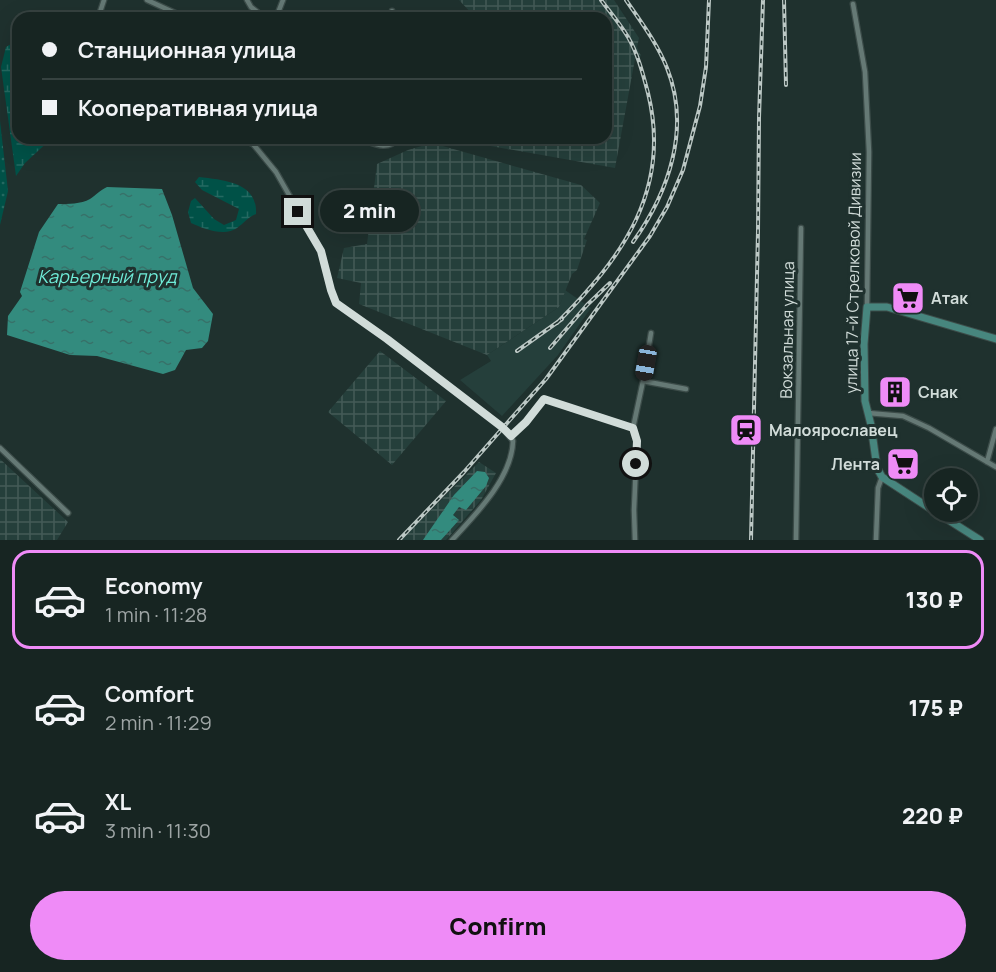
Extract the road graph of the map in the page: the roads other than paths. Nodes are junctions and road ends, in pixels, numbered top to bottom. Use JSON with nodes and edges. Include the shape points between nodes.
{"nodes":[{"id":1,"x":147,"y":0,"type":"edge"},
{"id":2,"x":247,"y":0,"type":"edge"},
{"id":3,"x":853,"y":4,"type":"dead end"},
{"id":4,"x":173,"y":12,"type":"edge"},
{"id":5,"x":257,"y":12,"type":"edge"},
{"id":6,"x":253,"y":144,"type":"edge"},
{"id":7,"x":377,"y":144,"type":"edge"},
{"id":8,"x":394,"y":144,"type":"edge"},
{"id":9,"x":801,"y":228,"type":"dead end"},
{"id":10,"x":867,"y":307,"type":"junction"},
{"id":11,"x":651,"y":333,"type":"dead end"},
{"id":12,"x":996,"y":339,"type":"edge"},
{"id":13,"x":643,"y":381,"type":"junction"},
{"id":14,"x":686,"y":389,"type":"dead end"},
{"id":15,"x":867,"y":413,"type":"junction"},
{"id":16,"x":633,"y":428,"type":"junction"},
{"id":17,"x":996,"y":429,"type":"edge"},
{"id":18,"x":511,"y":436,"type":"junction"},
{"id":19,"x":0,"y":448,"type":"edge"},
{"id":20,"x":987,"y":462,"type":"junction"},
{"id":21,"x":996,"y":467,"type":"edge"},
{"id":22,"x":882,"y":477,"type":"junction"},
{"id":23,"x":924,"y":504,"type":"edge"},
{"id":24,"x":68,"y":513,"type":"dead end"},
{"id":25,"x":952,"y":522,"type":"edge"},
{"id":26,"x":452,"y":540,"type":"edge"},
{"id":27,"x":635,"y":540,"type":"edge"},
{"id":28,"x":796,"y":540,"type":"edge"},
{"id":29,"x":876,"y":540,"type":"edge"},
{"id":30,"x":980,"y":540,"type":"edge"}],
"edges":[{"from":1,"to":4,"type":"street"},
{"from":2,"to":5,"type":"street"},
{"from":3,"to":10,"type":"street","name":"улица 17-й Стрелковой Дивизии","via":[[866,72]]},
{"from":6,"to":18,"type":"street","via":[[276,172],[321,251],[336,303]]},
{"from":7,"to":8,"type":"street"},
{"from":9,"to":28,"type":"street","name":"Вокзальная улица"},
{"from":10,"to":12,"type":"main road","via":[[886,307]]},
{"from":10,"to":15,"type":"main road","name":"улица 17-й Стрелковой Дивизии"},
{"from":11,"to":13,"type":"street"},
{"from":13,"to":14,"type":"street"},
{"from":13,"to":16,"type":"street"},
{"from":15,"to":20,"type":"street","via":[[903,416]]},
{"from":15,"to":22,"type":"main road","name":"улица 17-й Стрелковой Дивизии"},
{"from":16,"to":18,"type":"street","via":[[544,399]]},
{"from":16,"to":27,"type":"street","via":[[637,441]]},
{"from":17,"to":20,"type":"street"},
{"from":18,"to":26,"type":"street","via":[[508,463],[488,499]]},
{"from":19,"to":24,"type":"street"},
{"from":20,"to":21,"type":"street"},
{"from":22,"to":23,"type":"main road"},
{"from":22,"to":29,"type":"street","name":"улица 17-й Стрелковой Дивизии","via":[[877,496]]},
{"from":25,"to":30,"type":"main road"}]}
